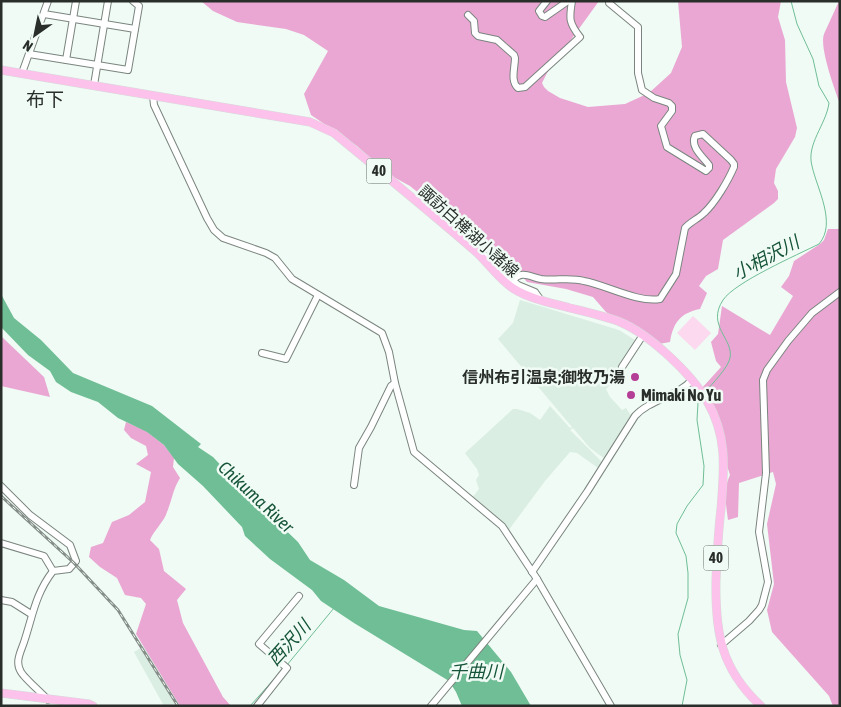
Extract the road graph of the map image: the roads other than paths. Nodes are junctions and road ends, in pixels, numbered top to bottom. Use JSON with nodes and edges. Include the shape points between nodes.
{"nodes":[{"id":1,"x":48,"y":1,"type":"edge"},
{"id":2,"x":76,"y":1,"type":"edge"},
{"id":3,"x":108,"y":1,"type":"edge"},
{"id":4,"x":133,"y":1,"type":"edge"},
{"id":5,"x":547,"y":1,"type":"edge"},
{"id":6,"x":570,"y":1,"type":"edge"},
{"id":7,"x":609,"y":1,"type":"edge"},
{"id":8,"x":44,"y":14,"type":"junction"},
{"id":9,"x":468,"y":15,"type":"dead end"},
{"id":10,"x":73,"y":19,"type":"junction"},
{"id":11,"x":104,"y":24,"type":"junction"},
{"id":12,"x":135,"y":29,"type":"junction"},
{"id":13,"x":29,"y":54,"type":"junction"},
{"id":14,"x":66,"y":60,"type":"junction"},
{"id":15,"x":97,"y":65,"type":"junction"},
{"id":16,"x":1,"y":70,"type":"edge"},
{"id":17,"x":22,"y":73,"type":"junction"},
{"id":18,"x":94,"y":85,"type":"junction"},
{"id":19,"x":153,"y":96,"type":"junction"},
{"id":20,"x":477,"y":252,"type":"junction"},
{"id":21,"x":513,"y":280,"type":"junction"},
{"id":22,"x":840,"y":292,"type":"edge"},
{"id":23,"x":318,"y":295,"type":"junction"},
{"id":24,"x":540,"y":299,"type":"junction"},
{"id":25,"x":643,"y":335,"type":"junction"},
{"id":26,"x":262,"y":353,"type":"dead end"},
{"id":27,"x":622,"y":367,"type":"dead end"},
{"id":28,"x":692,"y":380,"type":"junction"},
{"id":29,"x":395,"y":383,"type":"junction"},
{"id":30,"x":354,"y":485,"type":"dead end"},
{"id":31,"x":1,"y":486,"type":"edge"},
{"id":32,"x":1,"y":543,"type":"edge"},
{"id":33,"x":53,"y":571,"type":"junction"},
{"id":34,"x":532,"y":572,"type":"junction"},
{"id":35,"x":537,"y":579,"type":"junction"},
{"id":36,"x":299,"y":596,"type":"dead end"},
{"id":37,"x":1,"y":600,"type":"edge"},
{"id":38,"x":31,"y":614,"type":"junction"},
{"id":39,"x":721,"y":645,"type":"junction"},
{"id":40,"x":1,"y":692,"type":"edge"},
{"id":41,"x":48,"y":700,"type":"junction"},
{"id":42,"x":93,"y":706,"type":"edge"},
{"id":43,"x":257,"y":706,"type":"edge"},
{"id":44,"x":431,"y":706,"type":"edge"},
{"id":45,"x":611,"y":706,"type":"edge"},
{"id":46,"x":761,"y":706,"type":"edge"}],
"edges":[{"from":1,"to":8,"type":"street"},
{"from":2,"to":10,"type":"street"},
{"from":3,"to":11,"type":"street"},
{"from":4,"to":12,"type":"street","via":[[139,6]]},
{"from":5,"to":6,"type":"street","via":[[539,11],[546,17]]},
{"from":6,"to":9,"type":"street","via":[[571,25],[580,37],[524,87],[518,88],[513,80],[514,55],[497,40],[478,36],[474,21]]},
{"from":7,"to":21,"type":"street","via":[[638,27],[638,73],[643,90],[672,106],[672,111],[660,126],[668,147],[706,171],[709,165],[693,140],[703,134],[731,160],[734,167],[710,207],[685,228],[676,274],[660,299],[628,295],[582,280],[543,279],[519,274]]},
{"from":8,"to":10,"type":"street"},
{"from":8,"to":13,"type":"street"},
{"from":10,"to":11,"type":"street"},
{"from":10,"to":14,"type":"street"},
{"from":11,"to":12,"type":"street"},
{"from":11,"to":15,"type":"street"},
{"from":12,"to":15,"type":"street","via":[[128,70]]},
{"from":13,"to":14,"type":"street"},
{"from":13,"to":17,"type":"street"},
{"from":14,"to":15,"type":"street"},
{"from":15,"to":18,"type":"street"},
{"from":16,"to":17,"type":"main road","name":"諏訪白樺湖小諸線","number":"40"},
{"from":17,"to":18,"type":"main road","name":"諏訪白樺湖小諸線","number":"40"},
{"from":18,"to":19,"type":"main road","name":"諏訪白樺湖小諸線","number":"40"},
{"from":19,"to":20,"type":"main road","name":"諏訪白樺湖小諸線","number":"40","via":[[321,126],[334,133]]},
{"from":19,"to":23,"type":"street","via":[[154,105],[214,230],[222,238],[266,252],[292,280]]},
{"from":20,"to":21,"type":"street","via":[[482,252]]},
{"from":20,"to":24,"type":"main road","name":"諏訪白樺湖小諸線","number":"40","via":[[513,289]]},
{"from":21,"to":24,"type":"street","via":[[535,292]]},
{"from":22,"to":39,"type":"street","via":[[812,313],[788,341],[763,380],[766,473],[759,532],[768,582],[759,610]]},
{"from":23,"to":26,"type":"street","via":[[286,359]]},
{"from":23,"to":29,"type":"street","via":[[382,334]]},
{"from":24,"to":25,"type":"main road","name":"諏訪白樺湖小諸線","number":"40","via":[[619,322]]},
{"from":25,"to":27,"type":"street"},
{"from":25,"to":28,"type":"main road","name":"諏訪白樺湖小諸線","number":"40"},
{"from":28,"to":34,"type":"street","via":[[641,409],[635,416]]},
{"from":28,"to":39,"type":"main road","name":"諏訪白樺湖小諸線","number":"40","via":[[707,401],[719,428],[725,468],[715,600]]},
{"from":29,"to":30,"type":"street","via":[[359,448]]},
{"from":29,"to":34,"type":"street","via":[[414,452],[497,521]]},
{"from":31,"to":33,"type":"street","via":[[30,515],[70,545],[76,561],[69,569]]},
{"from":32,"to":33,"type":"street","via":[[44,556]]},
{"from":33,"to":38,"type":"street"},
{"from":34,"to":35,"type":"street"},
{"from":35,"to":44,"type":"street"},
{"from":35,"to":45,"type":"street"},
{"from":36,"to":43,"type":"street","via":[[259,644],[287,668]]},
{"from":37,"to":38,"type":"street","via":[[12,602]]},
{"from":38,"to":41,"type":"street","via":[[18,661],[21,673]]},
{"from":39,"to":46,"type":"main road","name":"諏訪白樺湖小諸線","number":"40","via":[[737,680]]},
{"from":40,"to":41,"type":"main road"},
{"from":41,"to":42,"type":"main road"}]}
